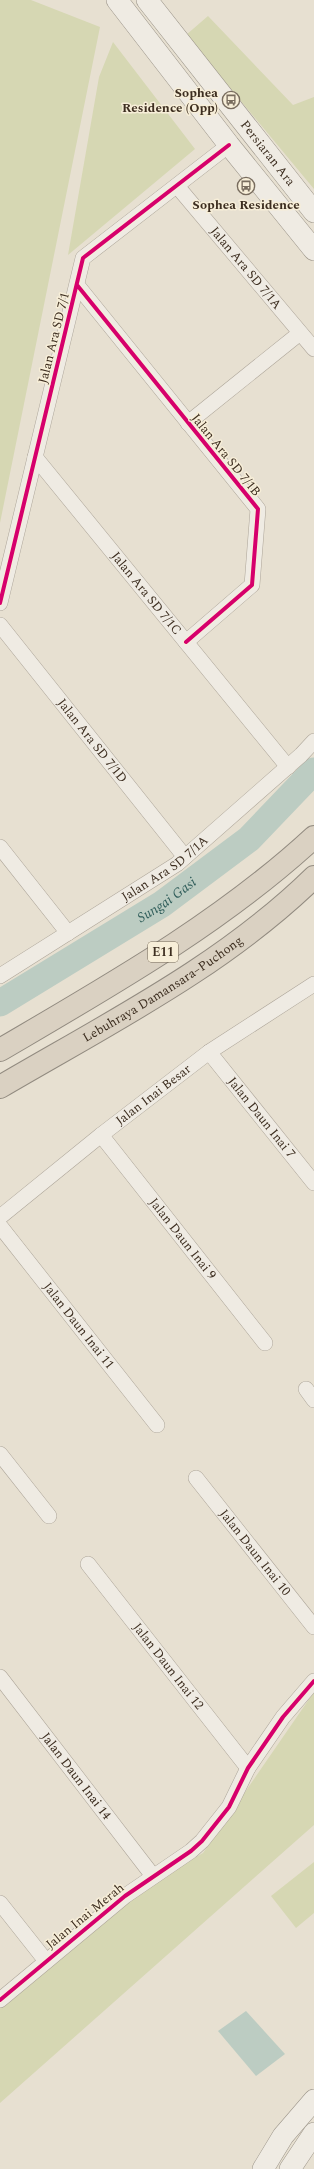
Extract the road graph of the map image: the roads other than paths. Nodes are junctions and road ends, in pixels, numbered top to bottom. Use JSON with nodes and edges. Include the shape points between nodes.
{"nodes":[{"id":1,"x":117,"y":0,"type":"edge"},
{"id":2,"x":151,"y":2,"type":"edge"},
{"id":3,"x":229,"y":145,"type":"junction"},
{"id":4,"x":177,"y":186,"type":"junction"},
{"id":5,"x":314,"y":212,"type":"edge"},
{"id":6,"x":314,"y":250,"type":"edge"},
{"id":7,"x":77,"y":285,"type":"junction"},
{"id":8,"x":300,"y":333,"type":"junction"},
{"id":9,"x":314,"y":349,"type":"edge"},
{"id":10,"x":188,"y":423,"type":"junction"},
{"id":11,"x":35,"y":457,"type":"junction"},
{"id":12,"x":0,"y":603,"type":"edge"},
{"id":13,"x":0,"y":624,"type":"edge"},
{"id":14,"x":186,"y":642,"type":"junction"},
{"id":15,"x":314,"y":741,"type":"edge"},
{"id":16,"x":288,"y":767,"type":"junction"},
{"id":17,"x":314,"y":836,"type":"edge"},
{"id":18,"x":0,"y":847,"type":"edge"},
{"id":19,"x":185,"y":857,"type":"junction"},
{"id":20,"x":314,"y":877,"type":"edge"},
{"id":21,"x":68,"y":933,"type":"junction"},
{"id":22,"x":0,"y":976,"type":"edge"},
{"id":23,"x":314,"y":984,"type":"edge"},
{"id":24,"x":0,"y":1050,"type":"edge"},
{"id":25,"x":208,"y":1052,"type":"junction"},
{"id":26,"x":0,"y":1087,"type":"edge"},
{"id":27,"x":101,"y":1135,"type":"junction"},
{"id":28,"x":314,"y":1183,"type":"edge"},
{"id":29,"x":0,"y":1217,"type":"edge"},
{"id":30,"x":0,"y":1226,"type":"edge"},
{"id":31,"x":265,"y":1343,"type":"dead end"},
{"id":32,"x":157,"y":1425,"type":"dead end"},
{"id":33,"x":0,"y":1454,"type":"edge"},
{"id":34,"x":196,"y":1478,"type":"dead end"},
{"id":35,"x":49,"y":1516,"type":"dead end"},
{"id":36,"x":88,"y":1564,"type":"dead end"},
{"id":37,"x":314,"y":1627,"type":"edge"},
{"id":38,"x":0,"y":1677,"type":"edge"},
{"id":39,"x":314,"y":1681,"type":"edge"},
{"id":40,"x":248,"y":1768,"type":"junction"},
{"id":41,"x":153,"y":1876,"type":"junction"},
{"id":42,"x":0,"y":1903,"type":"edge"},
{"id":43,"x":46,"y":1961,"type":"junction"},
{"id":44,"x":0,"y":2000,"type":"edge"},
{"id":45,"x":314,"y":2100,"type":"edge"},
{"id":46,"x":314,"y":2133,"type":"edge"},
{"id":47,"x":263,"y":2169,"type":"edge"},
{"id":48,"x":290,"y":2169,"type":"edge"}],
"edges":[{"from":1,"to":3,"type":"main road","name":"Persiaran Ara"},
{"from":2,"to":5,"type":"main road","name":"Persiaran Ara"},
{"from":3,"to":4,"type":"street","name":"Jalan Ara SD 7/1"},
{"from":3,"to":6,"type":"main road","name":"Persiaran Ara"},
{"from":4,"to":7,"type":"street","name":"Jalan Ara SD 7/1","via":[[83,258]]},
{"from":4,"to":8,"type":"street","name":"Jalan Ara SD 7/1A"},
{"from":7,"to":10,"type":"street","name":"Jalan Ara SD 7/1B"},
{"from":7,"to":11,"type":"street","name":"Jalan Ara SD 7/1"},
{"from":8,"to":9,"type":"street","name":"Jalan Ara SD 7/1A"},
{"from":8,"to":10,"type":"street"},
{"from":10,"to":14,"type":"street","name":"Jalan Ara SD 7/1B","via":[[258,509],[252,585]]},
{"from":11,"to":12,"type":"street","name":"Jalan Ara SD 7/1"},
{"from":11,"to":14,"type":"street","name":"Jalan Ara SD 7/1C"},
{"from":13,"to":19,"type":"street","name":"Jalan Ara SD 7/1D"},
{"from":14,"to":16,"type":"street","name":"Jalan Ara SD 7/1C"},
{"from":15,"to":16,"type":"street","name":"Jalan Ara SD 7/1A"},
{"from":16,"to":19,"type":"street","name":"Jalan Ara SD 7/1A"},
{"from":17,"to":24,"type":"highway","number":"E11","via":[[249,891],[164,952]]},
{"from":18,"to":21,"type":"street"},
{"from":19,"to":21,"type":"street","name":"Jalan Ara SD 7/1A"},
{"from":20,"to":26,"type":"highway","name":"Lebuhraya Damansara–Puchong","number":"E11","via":[[246,938],[197,972]]},
{"from":21,"to":22,"type":"street","name":"Jalan Ara SD 7/1A"},
{"from":23,"to":25,"type":"street","name":"Jalan Inai Besar"},
{"from":25,"to":27,"type":"street","name":"Jalan Inai Besar"},
{"from":25,"to":28,"type":"street","name":"Jalan Daun Inai 7"},
{"from":27,"to":29,"type":"street","name":"Jalan Inai Besar"},
{"from":27,"to":31,"type":"street","name":"Jalan Daun Inai 9"},
{"from":30,"to":32,"type":"street","name":"Jalan Daun Inai 11"},
{"from":33,"to":35,"type":"street"},
{"from":34,"to":37,"type":"street","name":"Jalan Daun Inai 10"},
{"from":36,"to":40,"type":"street","name":"Jalan Daun Inai 12"},
{"from":38,"to":41,"type":"street","name":"Jalan Daun Inai 14"},
{"from":39,"to":40,"type":"street","name":"Jalan Inai Merah","via":[[283,1717]]},
{"from":40,"to":41,"type":"street","name":"Jalan Inai Merah","via":[[229,1807],[202,1841],[185,1856]]},
{"from":41,"to":43,"type":"street","name":"Jalan Inai Merah"},
{"from":42,"to":43,"type":"street"},
{"from":43,"to":44,"type":"street","name":"Jalan Inai Merah"},
{"from":45,"to":47,"type":"main road","via":[[283,2136]]},
{"from":46,"to":48,"type":"main road"}]}
